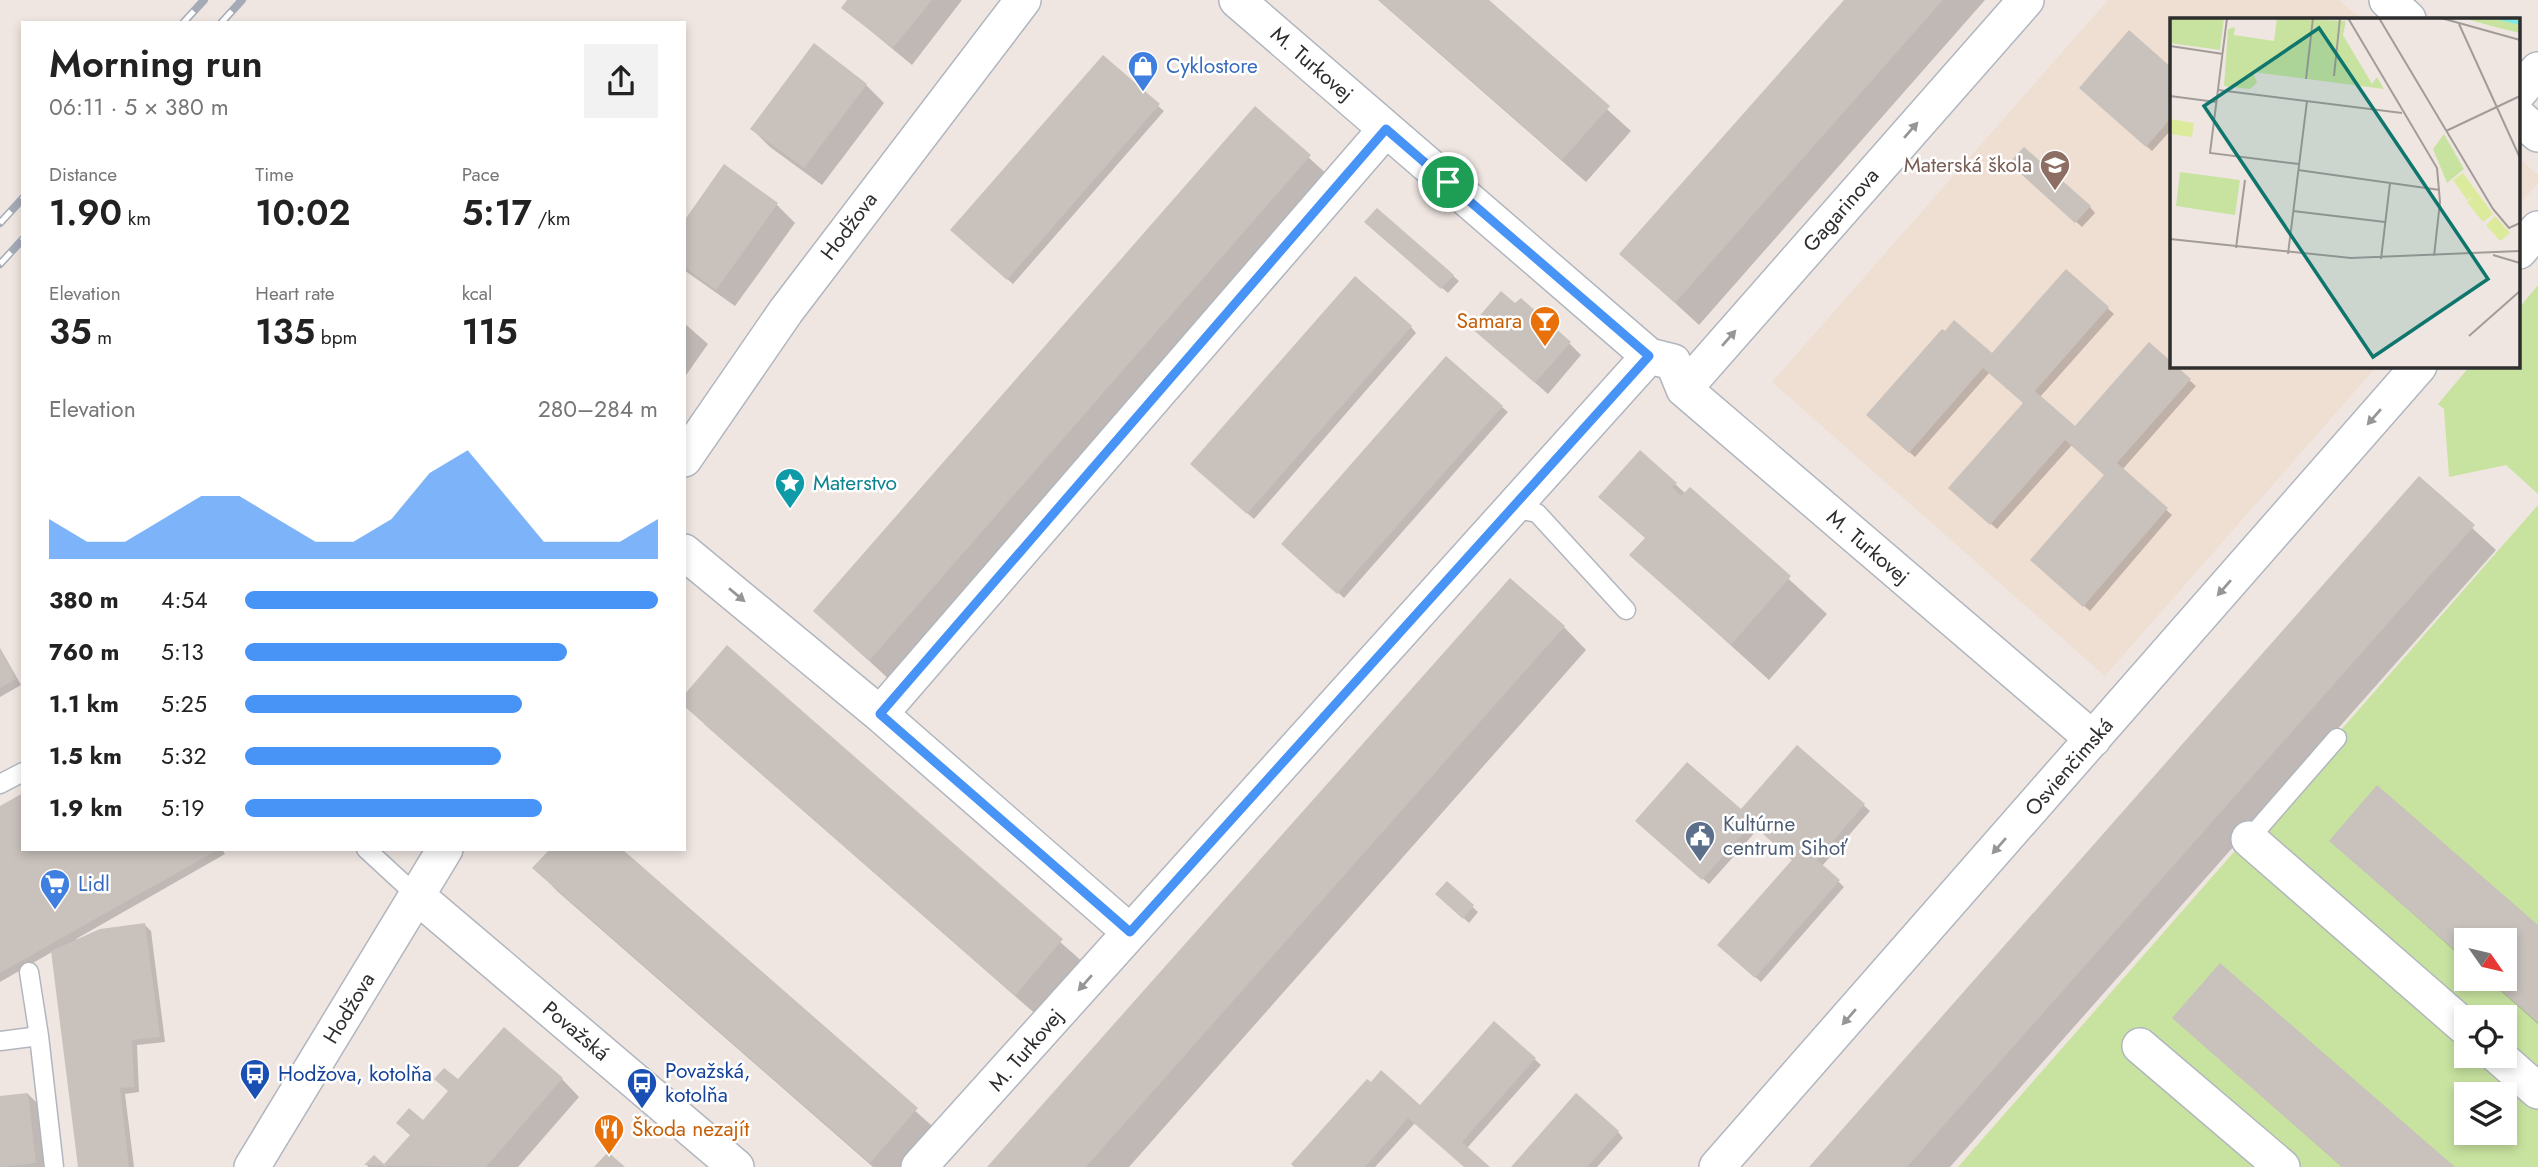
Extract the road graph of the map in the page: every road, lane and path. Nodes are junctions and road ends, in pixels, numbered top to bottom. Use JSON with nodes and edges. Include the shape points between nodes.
{"nodes":[{"id":1,"x":1023,"y":0,"type":"edge"},
{"id":2,"x":1237,"y":0,"type":"edge"},
{"id":3,"x":2026,"y":0,"type":"edge"},
{"id":4,"x":2387,"y":0,"type":"edge"},
{"id":5,"x":2407,"y":18,"type":"edge"},
{"id":6,"x":2538,"y":70,"type":"edge"},
{"id":7,"x":2520,"y":91,"type":"edge"},
{"id":8,"x":2520,"y":118,"type":"edge"},
{"id":9,"x":1386,"y":129,"type":"junction"},
{"id":10,"x":2538,"y":134,"type":"edge"},
{"id":11,"x":2538,"y":229,"type":"edge"},
{"id":12,"x":2520,"y":250,"type":"edge"},
{"id":13,"x":1649,"y":356,"type":"junction"},
{"id":14,"x":2417,"y":368,"type":"edge"},
{"id":15,"x":1684,"y":389,"type":"junction"},
{"id":16,"x":686,"y":456,"type":"edge"},
{"id":17,"x":1512,"y":508,"type":"junction"},
{"id":18,"x":686,"y":554,"type":"edge"},
{"id":19,"x":1626,"y":610,"type":"dead end"},
{"id":20,"x":880,"y":714,"type":"junction"},
{"id":21,"x":2337,"y":738,"type":"dead end"},
{"id":22,"x":2093,"y":739,"type":"junction"},
{"id":23,"x":21,"y":773,"type":"edge"},
{"id":24,"x":0,"y":784,"type":"edge"},
{"id":25,"x":2249,"y":839,"type":"joint"},
{"id":26,"x":368,"y":851,"type":"edge"},
{"id":27,"x":444,"y":851,"type":"edge"},
{"id":28,"x":416,"y":896,"type":"junction"},
{"id":29,"x":1130,"y":932,"type":"junction"},
{"id":30,"x":29,"y":972,"type":"dead end"},
{"id":31,"x":2454,"y":1018,"type":"edge"},
{"id":32,"x":39,"y":1036,"type":"junction"},
{"id":33,"x":0,"y":1041,"type":"edge"},
{"id":34,"x":2140,"y":1046,"type":"dead end"},
{"id":35,"x":2512,"y":1068,"type":"edge"},
{"id":36,"x":2538,"y":1091,"type":"edge"},
{"id":37,"x":54,"y":1167,"type":"edge"},
{"id":38,"x":252,"y":1167,"type":"edge"},
{"id":39,"x":736,"y":1167,"type":"edge"},
{"id":40,"x":919,"y":1167,"type":"edge"},
{"id":41,"x":1717,"y":1167,"type":"edge"},
{"id":42,"x":2282,"y":1167,"type":"edge"}],
"edges":[{"from":1,"to":16,"type":"street","name":"Hodžova","via":[[786,311]]},
{"from":2,"to":9,"type":"street","name":"M. Turkovej"},
{"from":15,"to":3,"type":"street","name":"Gagarinova","one_way":true},
{"from":4,"to":5,"type":"street"},
{"from":6,"to":7,"type":"street"},
{"from":8,"to":10,"type":"street"},
{"from":9,"to":13,"type":"street","name":"M. Turkovej"},
{"from":9,"to":20,"type":"street"},
{"from":11,"to":12,"type":"street"},
{"from":13,"to":15,"type":"street","name":"M. Turkovej","via":[[1673,362]]},
{"from":13,"to":17,"type":"street","name":"M. Turkovej"},
{"from":14,"to":22,"type":"street","name":"Osvienčimská","one_way":true},
{"from":15,"to":22,"type":"street","name":"M. Turkovej"},
{"from":17,"to":19,"type":"lane","via":[[1537,513]]},
{"from":17,"to":29,"type":"street","name":"M. Turkovej"},
{"from":18,"to":20,"type":"street","one_way":true},
{"from":20,"to":29,"type":"street"},
{"from":21,"to":25,"type":"lane"},
{"from":22,"to":41,"type":"street","name":"Osvienčimská","one_way":true},
{"from":23,"to":24,"type":"lane"},
{"from":25,"to":31,"type":"street"},
{"from":26,"to":28,"type":"lane"},
{"from":27,"to":28,"type":"street","name":"Hodžova"},
{"from":28,"to":38,"type":"street","name":"Hodžova"},
{"from":28,"to":39,"type":"street","name":"Považská"},
{"from":29,"to":40,"type":"street","name":"M. Turkovej","one_way":true},
{"from":30,"to":32,"type":"lane"},
{"from":32,"to":33,"type":"lane"},
{"from":32,"to":37,"type":"lane"},
{"from":34,"to":42,"type":"street"},
{"from":35,"to":36,"type":"street"}]}
